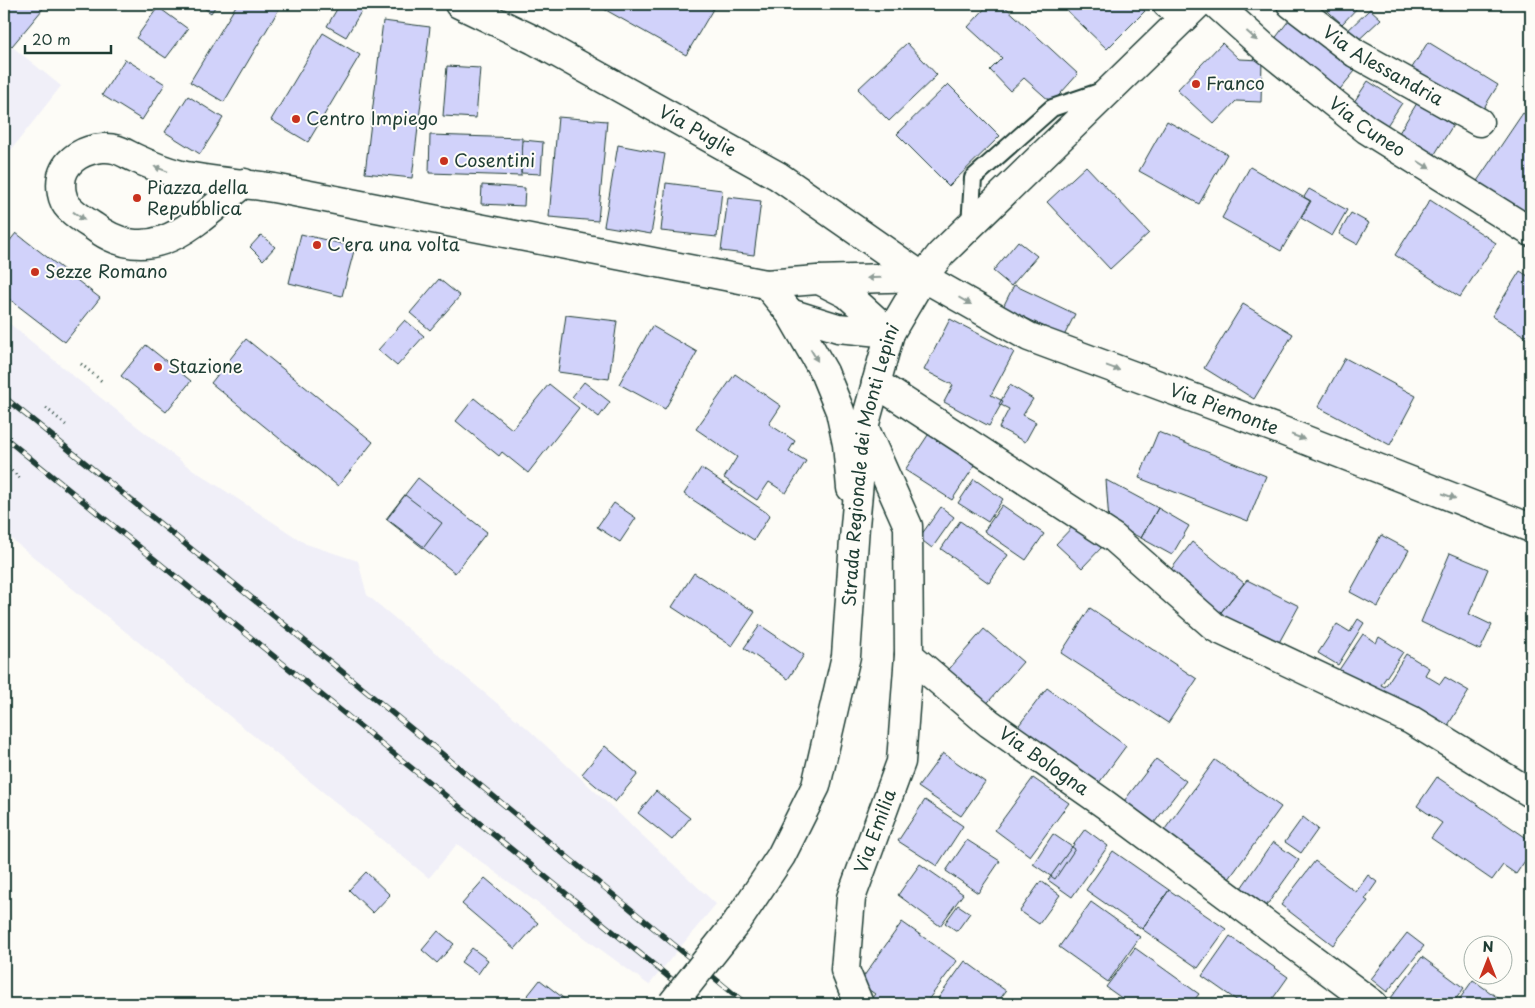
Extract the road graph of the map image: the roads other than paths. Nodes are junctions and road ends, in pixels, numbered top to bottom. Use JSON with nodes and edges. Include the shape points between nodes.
{"nodes":[{"id":1,"x":459,"y":4,"type":"edge"},
{"id":2,"x":1216,"y":4,"type":"edge"},
{"id":3,"x":1291,"y":4,"type":"edge"},
{"id":4,"x":1183,"y":8,"type":"edge"},
{"id":5,"x":1479,"y":122,"type":"dead end"},
{"id":6,"x":244,"y":183,"type":"junction"},
{"id":7,"x":1531,"y":232,"type":"edge"},
{"id":8,"x":923,"y":277,"type":"junction"},
{"id":9,"x":818,"y":280,"type":"junction"},
{"id":10,"x":766,"y":284,"type":"junction"},
{"id":11,"x":790,"y":313,"type":"junction"},
{"id":12,"x":890,"y":333,"type":"junction"},
{"id":13,"x":876,"y":383,"type":"junction"},
{"id":14,"x":864,"y":427,"type":"junction"},
{"id":15,"x":855,"y":526,"type":"junction"},
{"id":16,"x":1531,"y":528,"type":"edge"},
{"id":17,"x":909,"y":655,"type":"junction"},
{"id":18,"x":1531,"y":793,"type":"edge"},
{"id":19,"x":672,"y":1004,"type":"edge"},
{"id":20,"x":859,"y":1004,"type":"edge"},
{"id":21,"x":1373,"y":1004,"type":"edge"}],
"edges":[{"from":1,"to":8,"type":"street","name":"Via Puglie","via":[[534,40],[778,176]]},
{"from":2,"to":7,"type":"street","name":"Via Cuneo","one_way":true,"via":[[1264,47],[1366,128]]},
{"from":3,"to":5,"type":"street","name":"Via Alessandria","via":[[1355,53]]},
{"from":4,"to":8,"type":"street","name":"Strada Regionale dei Monti Lepini","via":[[1113,87],[941,254]]},
{"from":6,"to":6,"type":"street","one_way":true,"via":[[181,175],[116,149],[104,148],[75,157],[63,172],[61,190],[70,210],[103,234],[120,242],[143,244],[178,234]]},
{"from":6,"to":10,"type":"street"},
{"from":8,"to":9,"type":"street","one_way":true},
{"from":8,"to":12,"type":"street","name":"Strada Regionale dei Monti Lepini"},
{"from":8,"to":16,"type":"street","name":"Via Piemonte","one_way":true,"via":[[1029,337]]},
{"from":9,"to":10,"type":"street"},
{"from":9,"to":12,"type":"street","via":[[848,294]]},
{"from":10,"to":11,"type":"street"},
{"from":11,"to":12,"type":"street","via":[[838,328]]},
{"from":11,"to":15,"type":"street","one_way":true,"via":[[824,372],[840,411],[847,444]]},
{"from":12,"to":13,"type":"street","name":"Strada Regionale dei Monti Lepini"},
{"from":13,"to":14,"type":"street","name":"Strada Regionale dei Monti Lepini"},
{"from":13,"to":18,"type":"street","via":[[1114,538],[1216,628],[1411,720]]},
{"from":14,"to":15,"type":"street","name":"Strada Regionale dei Monti Lepini"},
{"from":14,"to":17,"type":"street","via":[[908,526]]},
{"from":15,"to":19,"type":"street","name":"Strada Regionale dei Monti Lepini","bridge":true,"via":[[846,656],[816,786],[781,856],[737,922]]},
{"from":17,"to":20,"type":"street","name":"Via Emilia","via":[[901,762],[851,898],[845,970]]},
{"from":17,"to":21,"type":"street","name":"Via Bologna","via":[[989,723],[1106,805]]}]}
